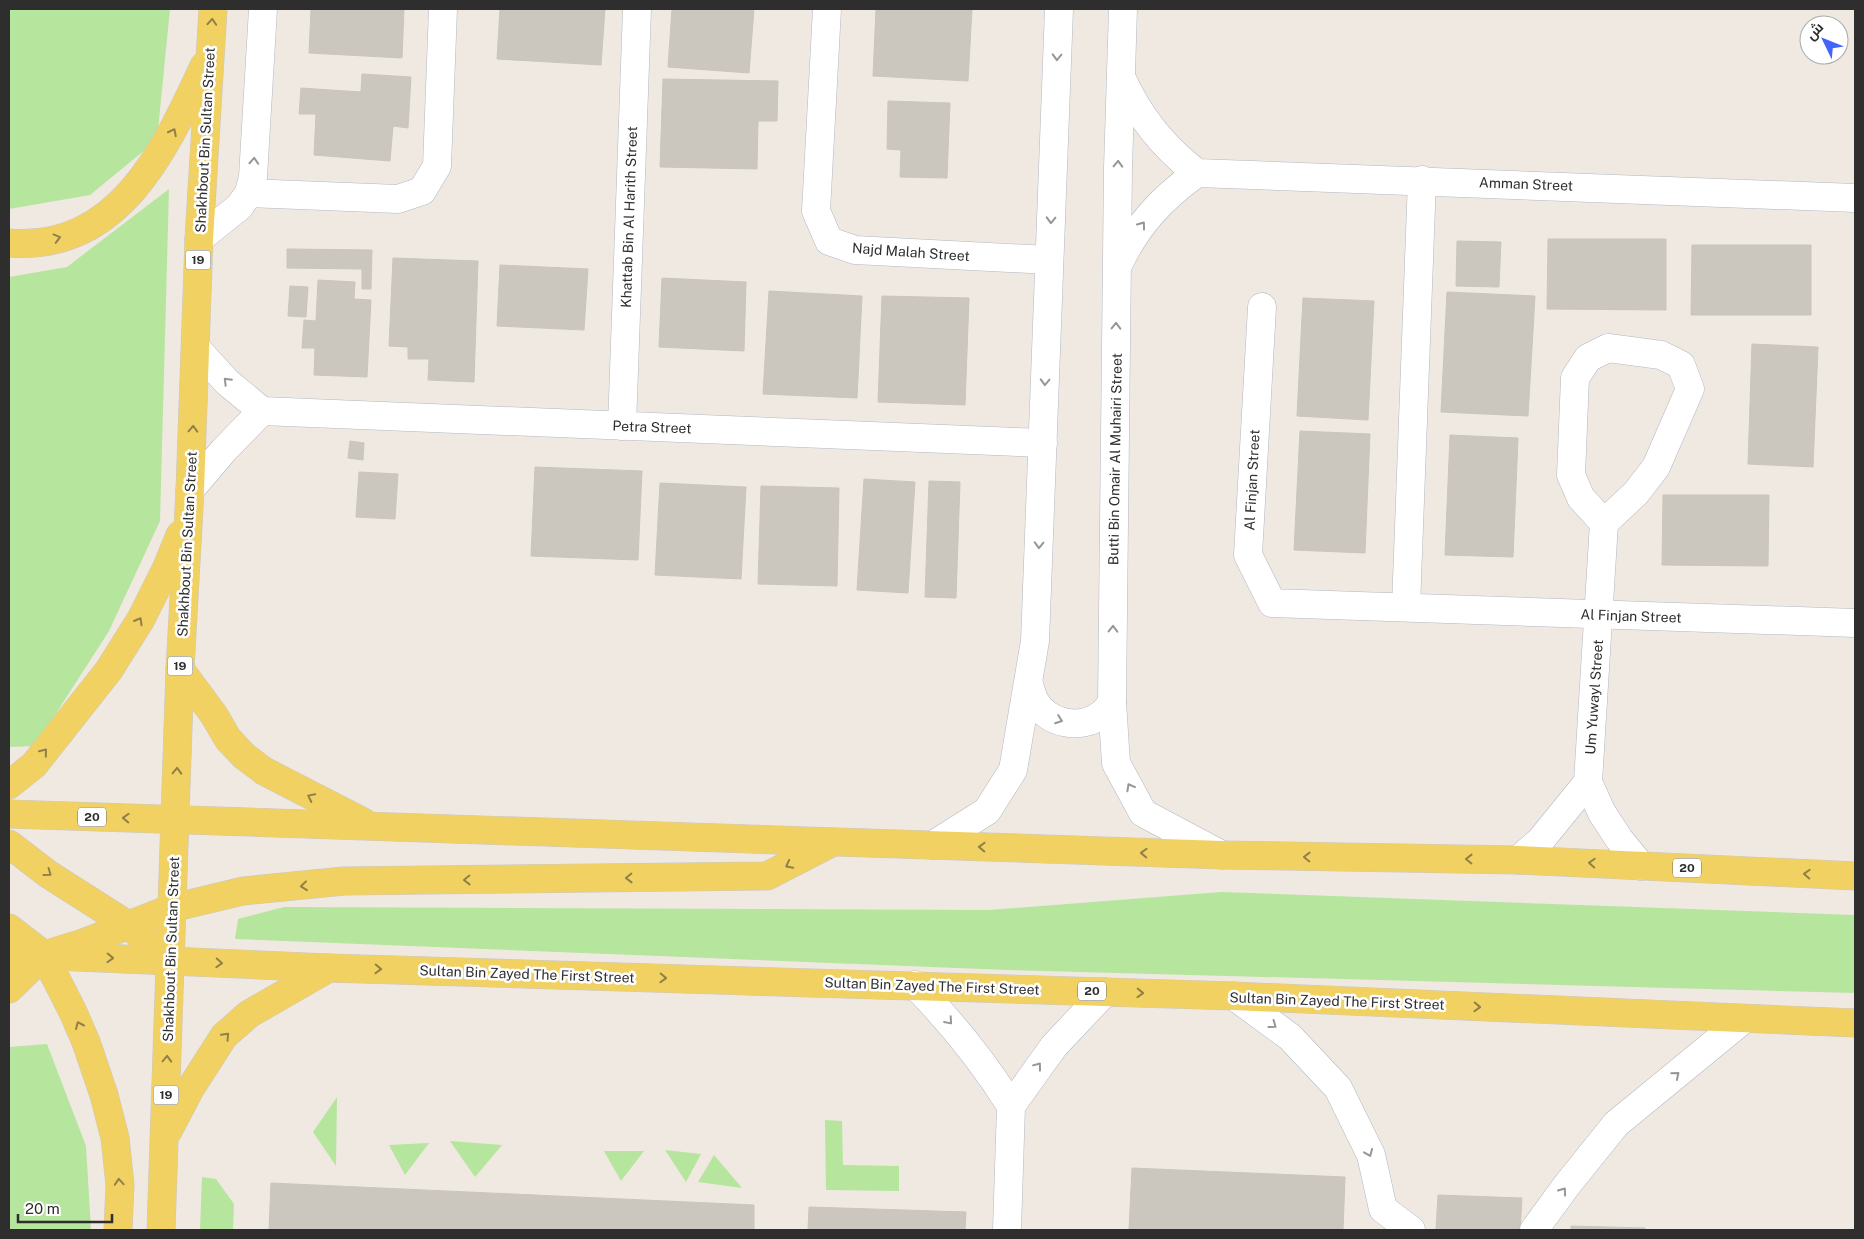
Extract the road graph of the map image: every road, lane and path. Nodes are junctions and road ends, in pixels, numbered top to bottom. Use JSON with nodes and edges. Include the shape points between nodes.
{"nodes":[{"id":1,"x":213,"y":9,"type":"edge"},
{"id":2,"x":263,"y":9,"type":"edge"},
{"id":3,"x":443,"y":9,"type":"edge"},
{"id":4,"x":637,"y":9,"type":"edge"},
{"id":5,"x":827,"y":9,"type":"edge"},
{"id":6,"x":1059,"y":9,"type":"edge"},
{"id":7,"x":1123,"y":9,"type":"edge"},
{"id":8,"x":210,"y":52,"type":"junction"},
{"id":9,"x":1121,"y":77,"type":"junction"},
{"id":10,"x":1196,"y":173,"type":"junction"},
{"id":11,"x":1422,"y":180,"type":"junction"},
{"id":12,"x":249,"y":193,"type":"junction"},
{"id":13,"x":1855,"y":198,"type":"edge"},
{"id":14,"x":199,"y":239,"type":"junction"},
{"id":15,"x":9,"y":243,"type":"edge"},
{"id":16,"x":1050,"y":260,"type":"junction"},
{"id":17,"x":1117,"y":267,"type":"junction"},
{"id":18,"x":1262,"y":307,"type":"dead end"},
{"id":19,"x":196,"y":348,"type":"junction"},
{"id":20,"x":262,"y":411,"type":"junction"},
{"id":21,"x":622,"y":426,"type":"junction"},
{"id":22,"x":1043,"y":443,"type":"junction"},
{"id":23,"x":189,"y":501,"type":"junction"},
{"id":24,"x":1604,"y":523,"type":"junction"},
{"id":25,"x":1406,"y":607,"type":"junction"},
{"id":26,"x":1599,"y":615,"type":"junction"},
{"id":27,"x":1855,"y":623,"type":"edge"},
{"id":28,"x":180,"y":669,"type":"junction"},
{"id":29,"x":1029,"y":685,"type":"junction"},
{"id":30,"x":1112,"y":702,"type":"junction"},
{"id":31,"x":1588,"y":782,"type":"junction"},
{"id":32,"x":9,"y":785,"type":"edge"},
{"id":33,"x":9,"y":814,"type":"edge"},
{"id":34,"x":175,"y":820,"type":"junction"},
{"id":35,"x":371,"y":826,"type":"junction"},
{"id":36,"x":832,"y":843,"type":"junction"},
{"id":37,"x":9,"y":844,"type":"edge"},
{"id":38,"x":934,"y":845,"type":"junction"},
{"id":39,"x":1222,"y":856,"type":"junction"},
{"id":40,"x":1518,"y":860,"type":"junction"},
{"id":41,"x":1641,"y":866,"type":"junction"},
{"id":42,"x":1855,"y":876,"type":"edge"},
{"id":43,"x":172,"y":908,"type":"junction"},
{"id":44,"x":128,"y":925,"type":"junction"},
{"id":45,"x":9,"y":928,"type":"edge"},
{"id":46,"x":9,"y":954,"type":"edge"},
{"id":47,"x":44,"y":955,"type":"junction"},
{"id":48,"x":171,"y":961,"type":"junction"},
{"id":49,"x":329,"y":968,"type":"junction"},
{"id":50,"x":915,"y":985,"type":"junction"},
{"id":51,"x":9,"y":989,"type":"edge"},
{"id":52,"x":1105,"y":992,"type":"junction"},
{"id":53,"x":1234,"y":996,"type":"junction"},
{"id":54,"x":1744,"y":1019,"type":"junction"},
{"id":55,"x":1855,"y":1023,"type":"edge"},
{"id":56,"x":1011,"y":1106,"type":"junction"},
{"id":57,"x":165,"y":1137,"type":"junction"},
{"id":58,"x":118,"y":1230,"type":"edge"},
{"id":59,"x":161,"y":1230,"type":"edge"},
{"id":60,"x":1007,"y":1230,"type":"edge"},
{"id":61,"x":1412,"y":1230,"type":"edge"},
{"id":62,"x":1534,"y":1230,"type":"edge"}],
"edges":[{"from":8,"to":1,"type":"main road","name":"Shakhbout Bin Sultan Street","number":"19","one_way":true},
{"from":12,"to":2,"type":"street","one_way":true,"via":[[253,177]]},
{"from":3,"to":12,"type":"street","via":[[437,166],[422,191],[398,199]]},
{"from":4,"to":21,"type":"street","name":"Khattab Bin Al Harith Street"},
{"from":5,"to":16,"type":"street","name":"Najd Malah Street","via":[[816,211],[829,241],[855,250]]},
{"from":6,"to":16,"type":"street","one_way":true},
{"from":7,"to":9,"type":"street","name":"Butti Bin Omair Al Muhairi Street"},
{"from":8,"to":14,"type":"main road","name":"Shakhbout Bin Sultan Street","number":"19"},
{"from":15,"to":8,"type":"main road","one_way":true,"via":[[51,240],[82,231],[126,198],[170,137]]},
{"from":9,"to":10,"type":"street","via":[[1131,100],[1154,134]]},
{"from":17,"to":9,"type":"street","name":"Butti Bin Omair Al Muhairi Street","one_way":true},
{"from":10,"to":11,"type":"street","name":"Amman Street"},
{"from":17,"to":10,"type":"street","one_way":true,"via":[[1128,244],[1152,211]]},
{"from":11,"to":13,"type":"street","name":"Amman Street"},
{"from":11,"to":25,"type":"street"},
{"from":12,"to":14,"type":"street","via":[[232,214]]},
{"from":14,"to":19,"type":"main road","name":"Shakhbout Bin Sultan Street","number":"19"},
{"from":16,"to":22,"type":"street","one_way":true},
{"from":30,"to":17,"type":"street","name":"Butti Bin Omair Al Muhairi Street","one_way":true},
{"from":18,"to":25,"type":"street","name":"Al Finjan Street","via":[[1248,555],[1272,603]]},
{"from":20,"to":19,"type":"street","one_way":true,"via":[[227,382]]},
{"from":23,"to":19,"type":"main road","name":"Shakhbout Bin Sultan Street","number":"19","one_way":true},
{"from":20,"to":21,"type":"street","name":"Petra Street"},
{"from":20,"to":23,"type":"street","via":[[224,450]]},
{"from":21,"to":22,"type":"street","name":"Petra Street"},
{"from":22,"to":29,"type":"street","one_way":true,"via":[[1035,641]]},
{"from":23,"to":28,"type":"main road","name":"Shakhbout Bin Sultan Street","number":"19"},
{"from":32,"to":23,"type":"main road","one_way":true,"via":[[34,765],[109,670],[141,620],[167,567]]},
{"from":24,"to":24,"type":"street","via":[[1636,493],[1656,467],[1690,389],[1681,365],[1661,355],[1608,348],[1588,358],[1575,378],[1571,475],[1582,498]]},
{"from":24,"to":26,"type":"street","name":"Um Yuwayl Street"},
{"from":25,"to":26,"type":"street","name":"Al Finjan Street"},
{"from":26,"to":27,"type":"street","name":"Al Finjan Street"},
{"from":26,"to":31,"type":"street","name":"Um Yuwayl Street"},
{"from":34,"to":28,"type":"main road","name":"Shakhbout Bin Sultan Street","number":"19","one_way":true},
{"from":35,"to":28,"type":"main road","one_way":true,"via":[[272,776],[244,756],[228,739]]},
{"from":29,"to":30,"type":"street","one_way":true,"via":[[1034,700],[1044,712],[1072,724],[1102,714]]},
{"from":29,"to":38,"type":"street","via":[[1013,770],[987,811]]},
{"from":39,"to":30,"type":"street","name":"Butti Bin Omair Al Muhairi Street","one_way":true,"via":[[1143,813],[1116,763]]},
{"from":31,"to":40,"type":"street","via":[[1540,841]]},
{"from":31,"to":41,"type":"street","name":"Um Yuwayl Street","via":[[1602,813]]},
{"from":34,"to":33,"type":"main road","number":"20","one_way":true},
{"from":34,"to":35,"type":"main road","number":"20"},
{"from":34,"to":43,"type":"main road","name":"Shakhbout Bin Sultan Street","number":"19"},
{"from":35,"to":36,"type":"main road","number":"20"},
{"from":36,"to":38,"type":"main road","number":"20"},
{"from":36,"to":43,"type":"main road","one_way":true,"via":[[767,876],[344,881],[243,891]]},
{"from":37,"to":44,"type":"main road","one_way":true,"via":[[48,874]]},
{"from":39,"to":38,"type":"main road","number":"20","one_way":true},
{"from":40,"to":39,"type":"main road","number":"20","one_way":true},
{"from":41,"to":40,"type":"main road","number":"20","one_way":true},
{"from":42,"to":41,"type":"main road","number":"20","one_way":true},
{"from":43,"to":44,"type":"main road"},
{"from":43,"to":48,"type":"main road","name":"Shakhbout Bin Sultan Street","number":"19"},
{"from":44,"to":47,"type":"main road"},
{"from":44,"to":48,"type":"main road"},
{"from":45,"to":47,"type":"main road"},
{"from":46,"to":47,"type":"main road","name":"Sultan Bin Zayed The First Street","number":"20"},
{"from":47,"to":48,"type":"main road","name":"Sultan Bin Zayed The First Street","number":"20","one_way":true},
{"from":47,"to":51,"type":"main road"},
{"from":58,"to":47,"type":"main road","one_way":true,"via":[[120,1185],[104,1095],[86,1042]]},
{"from":48,"to":49,"type":"main road","name":"Sultan Bin Zayed The First Street","number":"20","one_way":true},
{"from":57,"to":48,"type":"main road","name":"Shakhbout Bin Sultan Street","number":"19","one_way":true},
{"from":49,"to":50,"type":"main road","name":"Sultan Bin Zayed The First Street","number":"20","one_way":true},
{"from":57,"to":49,"type":"main road","one_way":true,"via":[[190,1089],[224,1036],[249,1014]]},
{"from":50,"to":52,"type":"main road","name":"Sultan Bin Zayed The First Street","number":"20"},
{"from":50,"to":56,"type":"street","one_way":true,"via":[[967,1042]]},
{"from":52,"to":53,"type":"main road","name":"Sultan Bin Zayed The First Street","number":"20","one_way":true},
{"from":56,"to":52,"type":"street","one_way":true,"via":[[1054,1046]]},
{"from":53,"to":54,"type":"main road","name":"Sultan Bin Zayed The First Street","number":"20","one_way":true},
{"from":53,"to":61,"type":"street","one_way":true,"via":[[1290,1037],[1338,1088],[1371,1155],[1383,1209]]},
{"from":54,"to":55,"type":"main road","name":"Sultan Bin Zayed The First Street","number":"20"},
{"from":62,"to":54,"type":"street","one_way":true,"via":[[1616,1124]]},
{"from":56,"to":60,"type":"street"},
{"from":57,"to":59,"type":"main road","name":"Shakhbout Bin Sultan Street","number":"19"}]}
